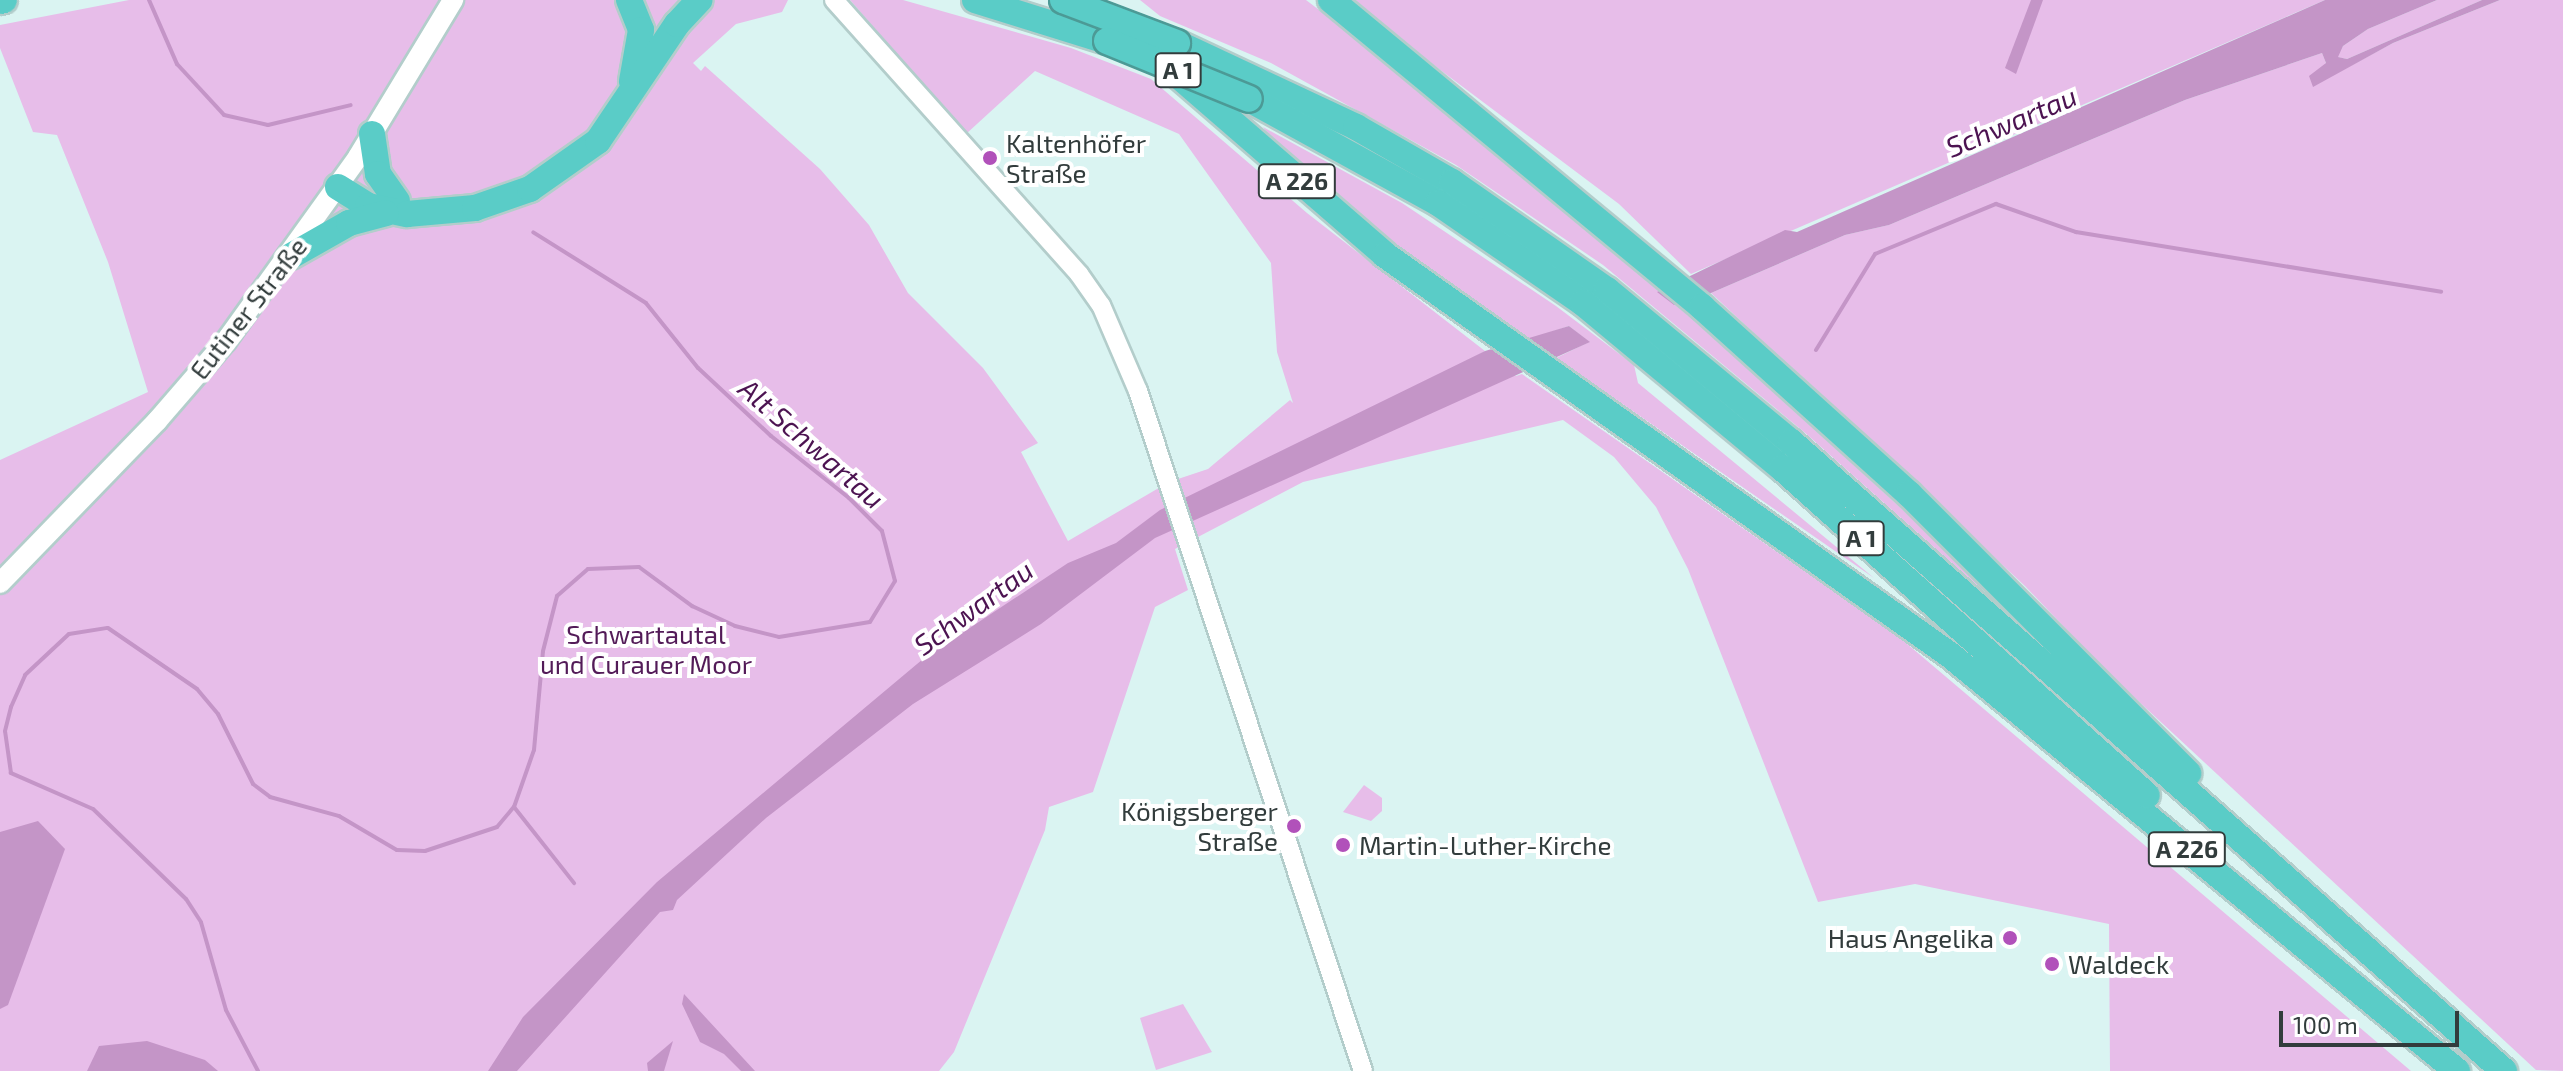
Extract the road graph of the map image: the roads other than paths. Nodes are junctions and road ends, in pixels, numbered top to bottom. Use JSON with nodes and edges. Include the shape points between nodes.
{"nodes":[{"id":1,"x":453,"y":0,"type":"edge"},
{"id":2,"x":629,"y":0,"type":"edge"},
{"id":3,"x":699,"y":0,"type":"edge"},
{"id":4,"x":834,"y":0,"type":"edge"},
{"id":5,"x":975,"y":0,"type":"edge"},
{"id":6,"x":1063,"y":0,"type":"edge"},
{"id":7,"x":1108,"y":0,"type":"edge"},
{"id":8,"x":1331,"y":0,"type":"edge"},
{"id":9,"x":372,"y":134,"type":"junction"},
{"id":10,"x":342,"y":181,"type":"junction"},
{"id":11,"x":392,"y":207,"type":"junction"},
{"id":12,"x":291,"y":256,"type":"junction"},
{"id":13,"x":0,"y":583,"type":"edge"},
{"id":14,"x":2312,"y":903,"type":"junction"},
{"id":15,"x":2424,"y":1043,"type":"junction"},
{"id":16,"x":1363,"y":1071,"type":"edge"},
{"id":17,"x":2457,"y":1071,"type":"edge"},
{"id":18,"x":2504,"y":1071,"type":"edge"}],
"edges":[{"from":1,"to":9,"type":"main road","name":"Eutiner Straße"},
{"from":2,"to":11,"type":"highway","via":[[641,30],[633,79],[601,127],[569,157],[499,194],[431,207]]},
{"from":3,"to":11,"type":"highway","via":[[677,24],[619,117],[569,166],[530,189],[475,208]]},
{"from":4,"to":16,"type":"street","via":[[1101,305],[1138,391]]},
{"from":5,"to":15,"type":"highway","number":"A 1","bridge":true,"via":[[1107,41],[1249,99],[1438,203],[1630,340],[1782,468]]},
{"from":6,"to":14,"type":"highway","number":"A 1","bridge":true,"via":[[1177,43],[1370,135],[1452,182],[1607,290],[1791,442]]},
{"from":7,"to":15,"type":"highway","number":"A 226","via":[[1150,50],[1251,143],[1385,255],[1950,655]]},
{"from":8,"to":14,"type":"highway","number":"A 226","via":[[1667,276],[1909,494]]},
{"from":9,"to":10,"type":"main road","name":"Eutiner Straße"},
{"from":9,"to":11,"type":"highway","via":[[378,174]]},
{"from":10,"to":11,"type":"highway"},
{"from":10,"to":12,"type":"main road","name":"Eutiner Straße"},
{"from":11,"to":12,"type":"highway","via":[[349,223]]},
{"from":12,"to":13,"type":"main road","name":"Eutiner Straße","via":[[157,421]]},
{"from":14,"to":18,"type":"highway","number":"A 1"},
{"from":15,"to":17,"type":"highway","number":"A 1"}]}
